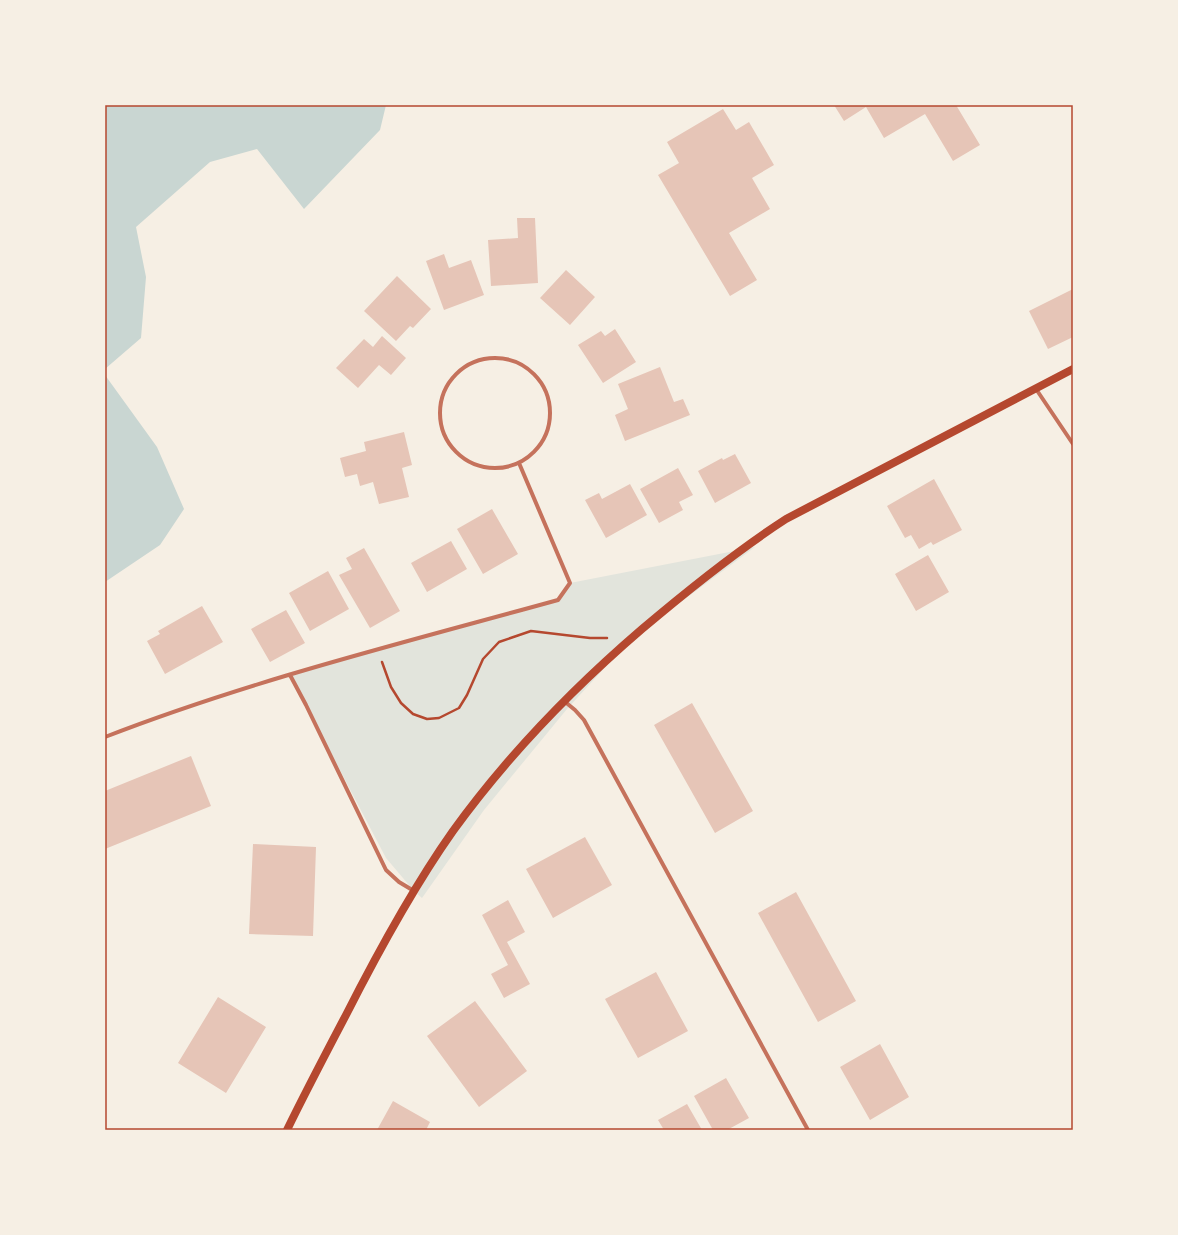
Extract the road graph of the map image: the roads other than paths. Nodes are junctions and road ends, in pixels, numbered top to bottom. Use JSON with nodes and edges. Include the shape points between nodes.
{"nodes":[{"id":1,"x":1073,"y":369,"type":"edge"},
{"id":2,"x":1036,"y":388,"type":"junction"},
{"id":3,"x":1073,"y":444,"type":"edge"},
{"id":4,"x":519,"y":463,"type":"junction"},
{"id":5,"x":290,"y":675,"type":"junction"},
{"id":6,"x":564,"y":701,"type":"junction"},
{"id":7,"x":105,"y":737,"type":"edge"},
{"id":8,"x":414,"y":891,"type":"junction"},
{"id":9,"x":287,"y":1130,"type":"edge"},
{"id":10,"x":808,"y":1130,"type":"edge"}],
"edges":[{"from":1,"to":2,"type":"main road"},
{"from":2,"to":3,"type":"street"},
{"from":2,"to":6,"type":"main road","via":[[786,519],[692,587],[631,638]]},
{"from":4,"to":4,"type":"street","via":[[534,452],[547,430],[550,418],[548,398],[541,381],[527,368],[510,359],[491,357],[472,362],[456,372],[446,386],[440,403],[444,437],[454,451],[468,462],[502,468]]},
{"from":4,"to":5,"type":"street","via":[[570,583],[558,600]]},
{"from":5,"to":7,"type":"street"},
{"from":5,"to":8,"type":"street","via":[[386,870]]},
{"from":6,"to":8,"type":"main road","via":[[533,732],[490,783],[453,831]]},
{"from":6,"to":10,"type":"street","via":[[584,720]]},
{"from":8,"to":9,"type":"main road","via":[[370,968]]}]}
